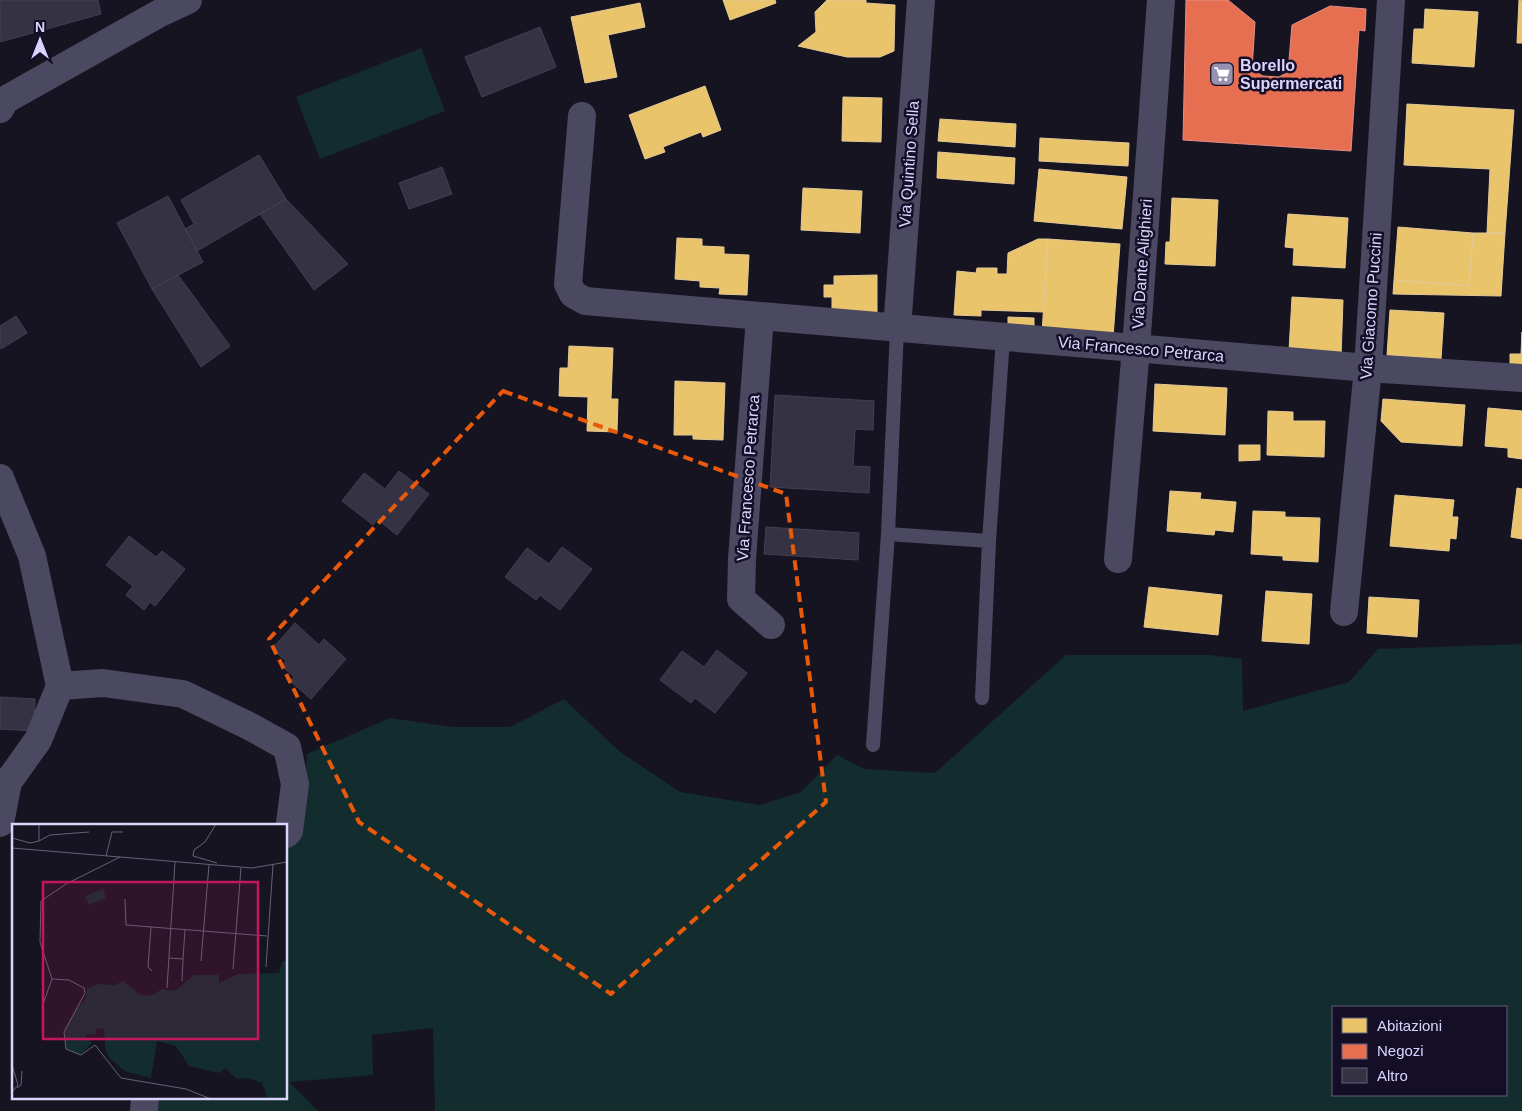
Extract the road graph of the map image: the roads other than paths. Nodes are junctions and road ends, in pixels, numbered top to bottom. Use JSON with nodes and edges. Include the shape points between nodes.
{"nodes":[{"id":1,"x":188,"y":0,"type":"edge"},
{"id":2,"x":921,"y":0,"type":"edge"},
{"id":3,"x":1160,"y":0,"type":"edge"},
{"id":4,"x":1391,"y":0,"type":"edge"},
{"id":5,"x":0,"y":109,"type":"edge"},
{"id":6,"x":582,"y":116,"type":"dead end"},
{"id":7,"x":760,"y":317,"type":"junction"},
{"id":8,"x":897,"y":329,"type":"junction"},
{"id":9,"x":1003,"y":338,"type":"junction"},
{"id":10,"x":1136,"y":348,"type":"junction"},
{"id":11,"x":1368,"y":368,"type":"junction"},
{"id":12,"x":1522,"y":378,"type":"edge"},
{"id":13,"x":0,"y":478,"type":"edge"},
{"id":14,"x":888,"y":534,"type":"junction"},
{"id":15,"x":988,"y":541,"type":"junction"},
{"id":16,"x":1118,"y":558,"type":"dead end"},
{"id":17,"x":1344,"y":612,"type":"dead end"},
{"id":18,"x":771,"y":625,"type":"dead end"},
{"id":19,"x":60,"y":686,"type":"junction"},
{"id":20,"x":982,"y":698,"type":"dead end"},
{"id":21,"x":872,"y":745,"type":"dead end"},
{"id":22,"x":0,"y":824,"type":"edge"},
{"id":23,"x":288,"y":832,"type":"edge"},
{"id":24,"x":145,"y":1098,"type":"edge"},
{"id":25,"x":144,"y":1111,"type":"edge"}],
"edges":[{"from":1,"to":5,"type":"street","via":[[5,100]]},
{"from":2,"to":8,"type":"street","name":"Via Quintino Sella"},
{"from":3,"to":10,"type":"street","name":"Via Dante Alighieri"},
{"from":4,"to":11,"type":"street","name":"Via Giacomo Puccini"},
{"from":6,"to":7,"type":"street","name":"Via Francesco Petrarca","via":[[568,284],[572,294],[585,301]]},
{"from":7,"to":8,"type":"street","name":"Via Francesco Petrarca"},
{"from":7,"to":18,"type":"street","name":"Via Francesco Petrarca","via":[[741,599]]},
{"from":8,"to":9,"type":"street","name":"Via Francesco Petrarca"},
{"from":8,"to":14,"type":"lane"},
{"from":9,"to":10,"type":"street","name":"Via Francesco Petrarca"},
{"from":9,"to":15,"type":"lane"},
{"from":10,"to":11,"type":"street","name":"Via Francesco Petrarca"},
{"from":10,"to":16,"type":"street","name":"Via Dante Alighieri"},
{"from":11,"to":12,"type":"street","name":"Via Francesco Petrarca"},
{"from":11,"to":17,"type":"street","name":"Via Giacomo Puccini"},
{"from":13,"to":19,"type":"street","via":[[32,556]]},
{"from":14,"to":15,"type":"lane"},
{"from":14,"to":21,"type":"lane"},
{"from":15,"to":20,"type":"lane"},
{"from":19,"to":22,"type":"street","via":[[38,740],[8,782]]},
{"from":19,"to":23,"type":"street","via":[[103,684],[182,694],[287,747],[295,784]]},
{"from":24,"to":25,"type":"street"}]}
